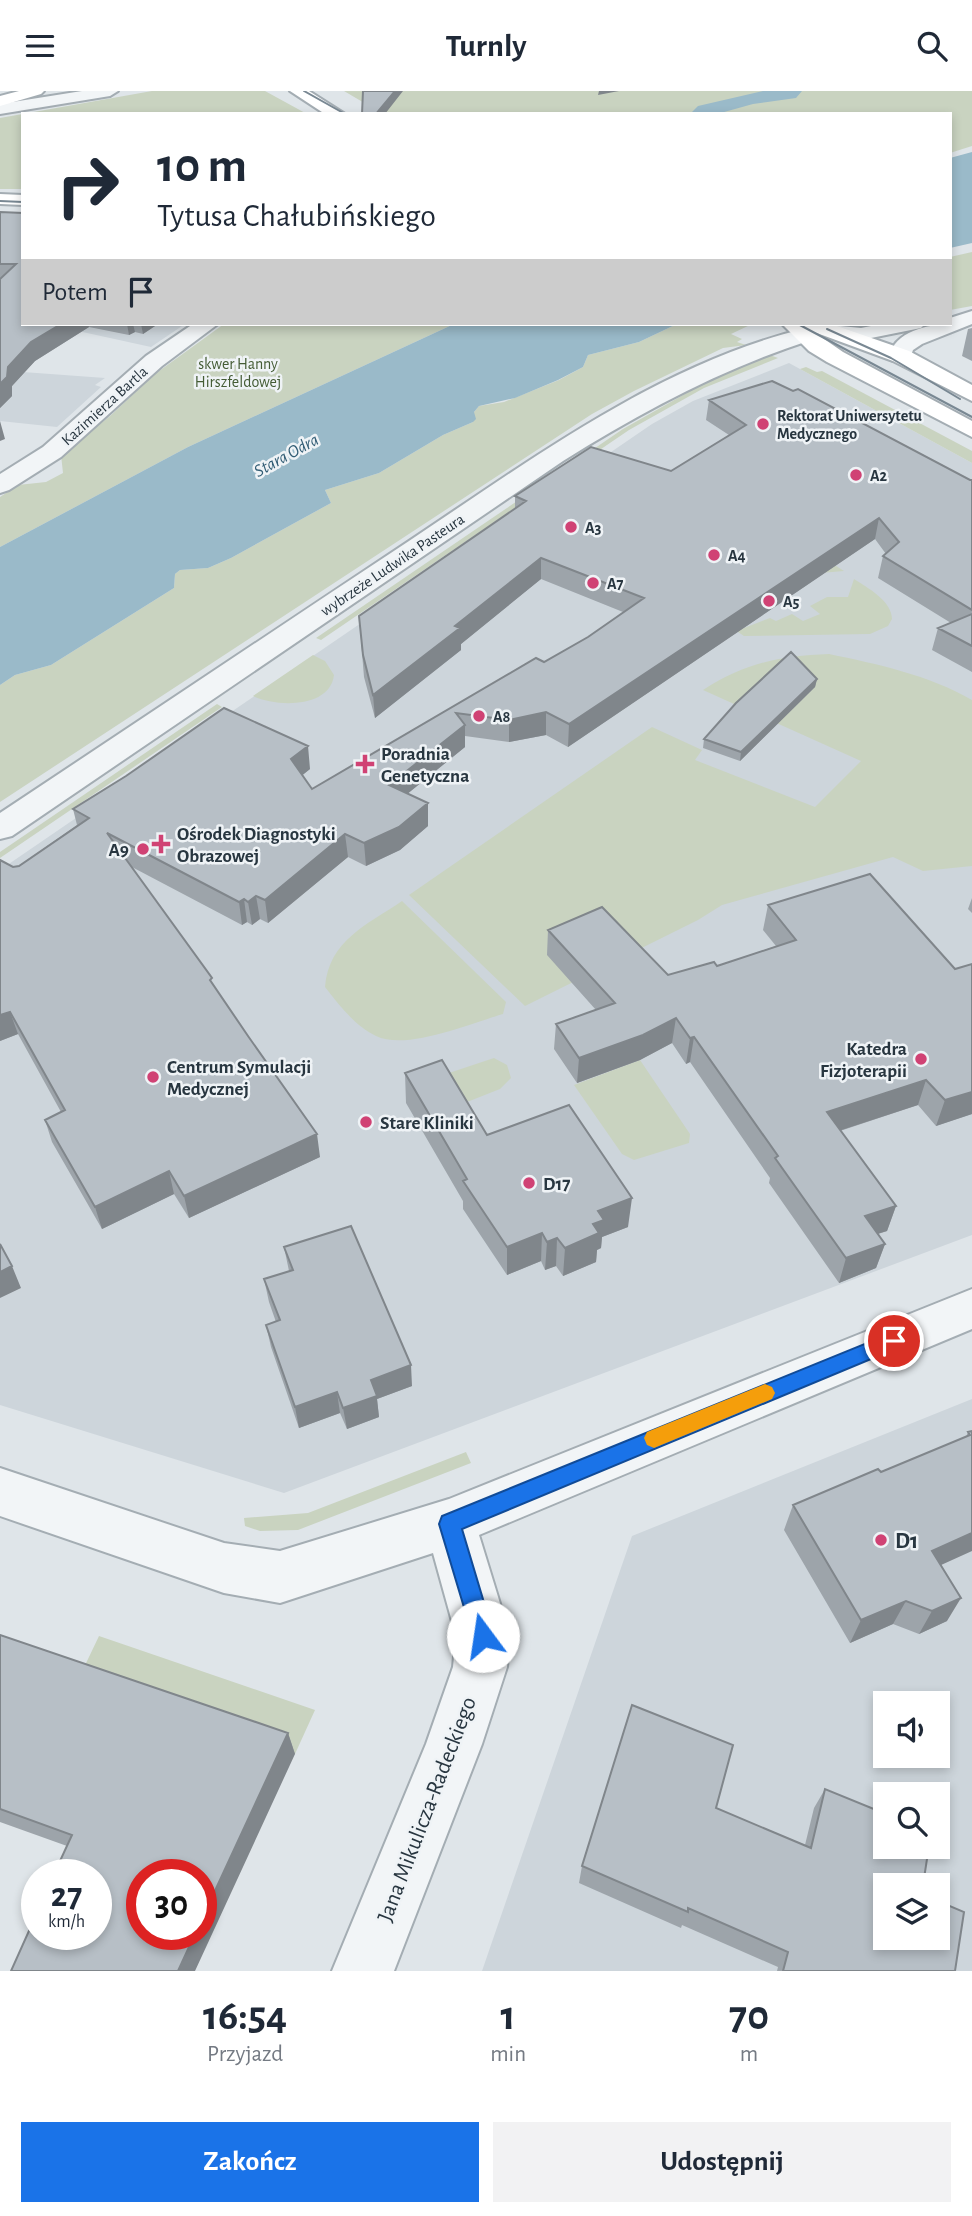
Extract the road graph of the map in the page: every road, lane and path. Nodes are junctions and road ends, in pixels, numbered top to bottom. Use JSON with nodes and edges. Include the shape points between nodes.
{"nodes":[{"id":1,"x":36,"y":91,"type":"edge"},
{"id":2,"x":110,"y":91,"type":"edge"},
{"id":3,"x":298,"y":91,"type":"edge"},
{"id":4,"x":0,"y":101,"type":"edge"},
{"id":5,"x":0,"y":109,"type":"edge"},
{"id":6,"x":334,"y":112,"type":"edge"},
{"id":7,"x":0,"y":199,"type":"edge"},
{"id":8,"x":21,"y":200,"type":"edge"},
{"id":9,"x":952,"y":320,"type":"edge"},
{"id":10,"x":952,"y":325,"type":"edge"},
{"id":11,"x":204,"y":326,"type":"edge"},
{"id":12,"x":903,"y":326,"type":"edge"},
{"id":13,"x":948,"y":326,"type":"edge"},
{"id":14,"x":809,"y":328,"type":"edge"},
{"id":15,"x":901,"y":356,"type":"junction"},
{"id":16,"x":972,"y":394,"type":"edge"},
{"id":17,"x":972,"y":430,"type":"edge"},
{"id":18,"x":0,"y":485,"type":"edge"},
{"id":19,"x":0,"y":828,"type":"edge"},
{"id":20,"x":972,"y":1309,"type":"edge"},
{"id":21,"x":0,"y":1492,"type":"edge"},
{"id":22,"x":450,"y":1524,"type":"junction"},
{"id":23,"x":363,"y":1971,"type":"edge"}],
"edges":[{"from":1,"to":4,"type":"main road"},
{"from":2,"to":5,"type":"street"},
{"from":3,"to":6,"type":"main road"},
{"from":7,"to":8,"type":"main road"},
{"from":9,"to":10,"type":"street","via":[[972,317]]},
{"from":11,"to":18,"type":"street","name":"Kazimierza Bartla","via":[[154,361],[52,452]]},
{"from":12,"to":14,"type":"street","via":[[861,334]]},
{"from":13,"to":15,"type":"street","via":[[914,339],[902,348]]},
{"from":14,"to":15,"type":"main road"},
{"from":14,"to":17,"type":"main road","via":[[835,357]]},
{"from":14,"to":19,"type":"street","name":"wybrzeże Ludwika Pasteura","via":[[680,383],[566,447]]},
{"from":15,"to":16,"type":"main road"},
{"from":20,"to":22,"type":"street"},
{"from":21,"to":22,"type":"street","via":[[224,1568],[280,1577]]},
{"from":22,"to":23,"type":"street","name":"Jana Mikulicza-Radeckiego","via":[[483,1636],[480,1667]]}]}
